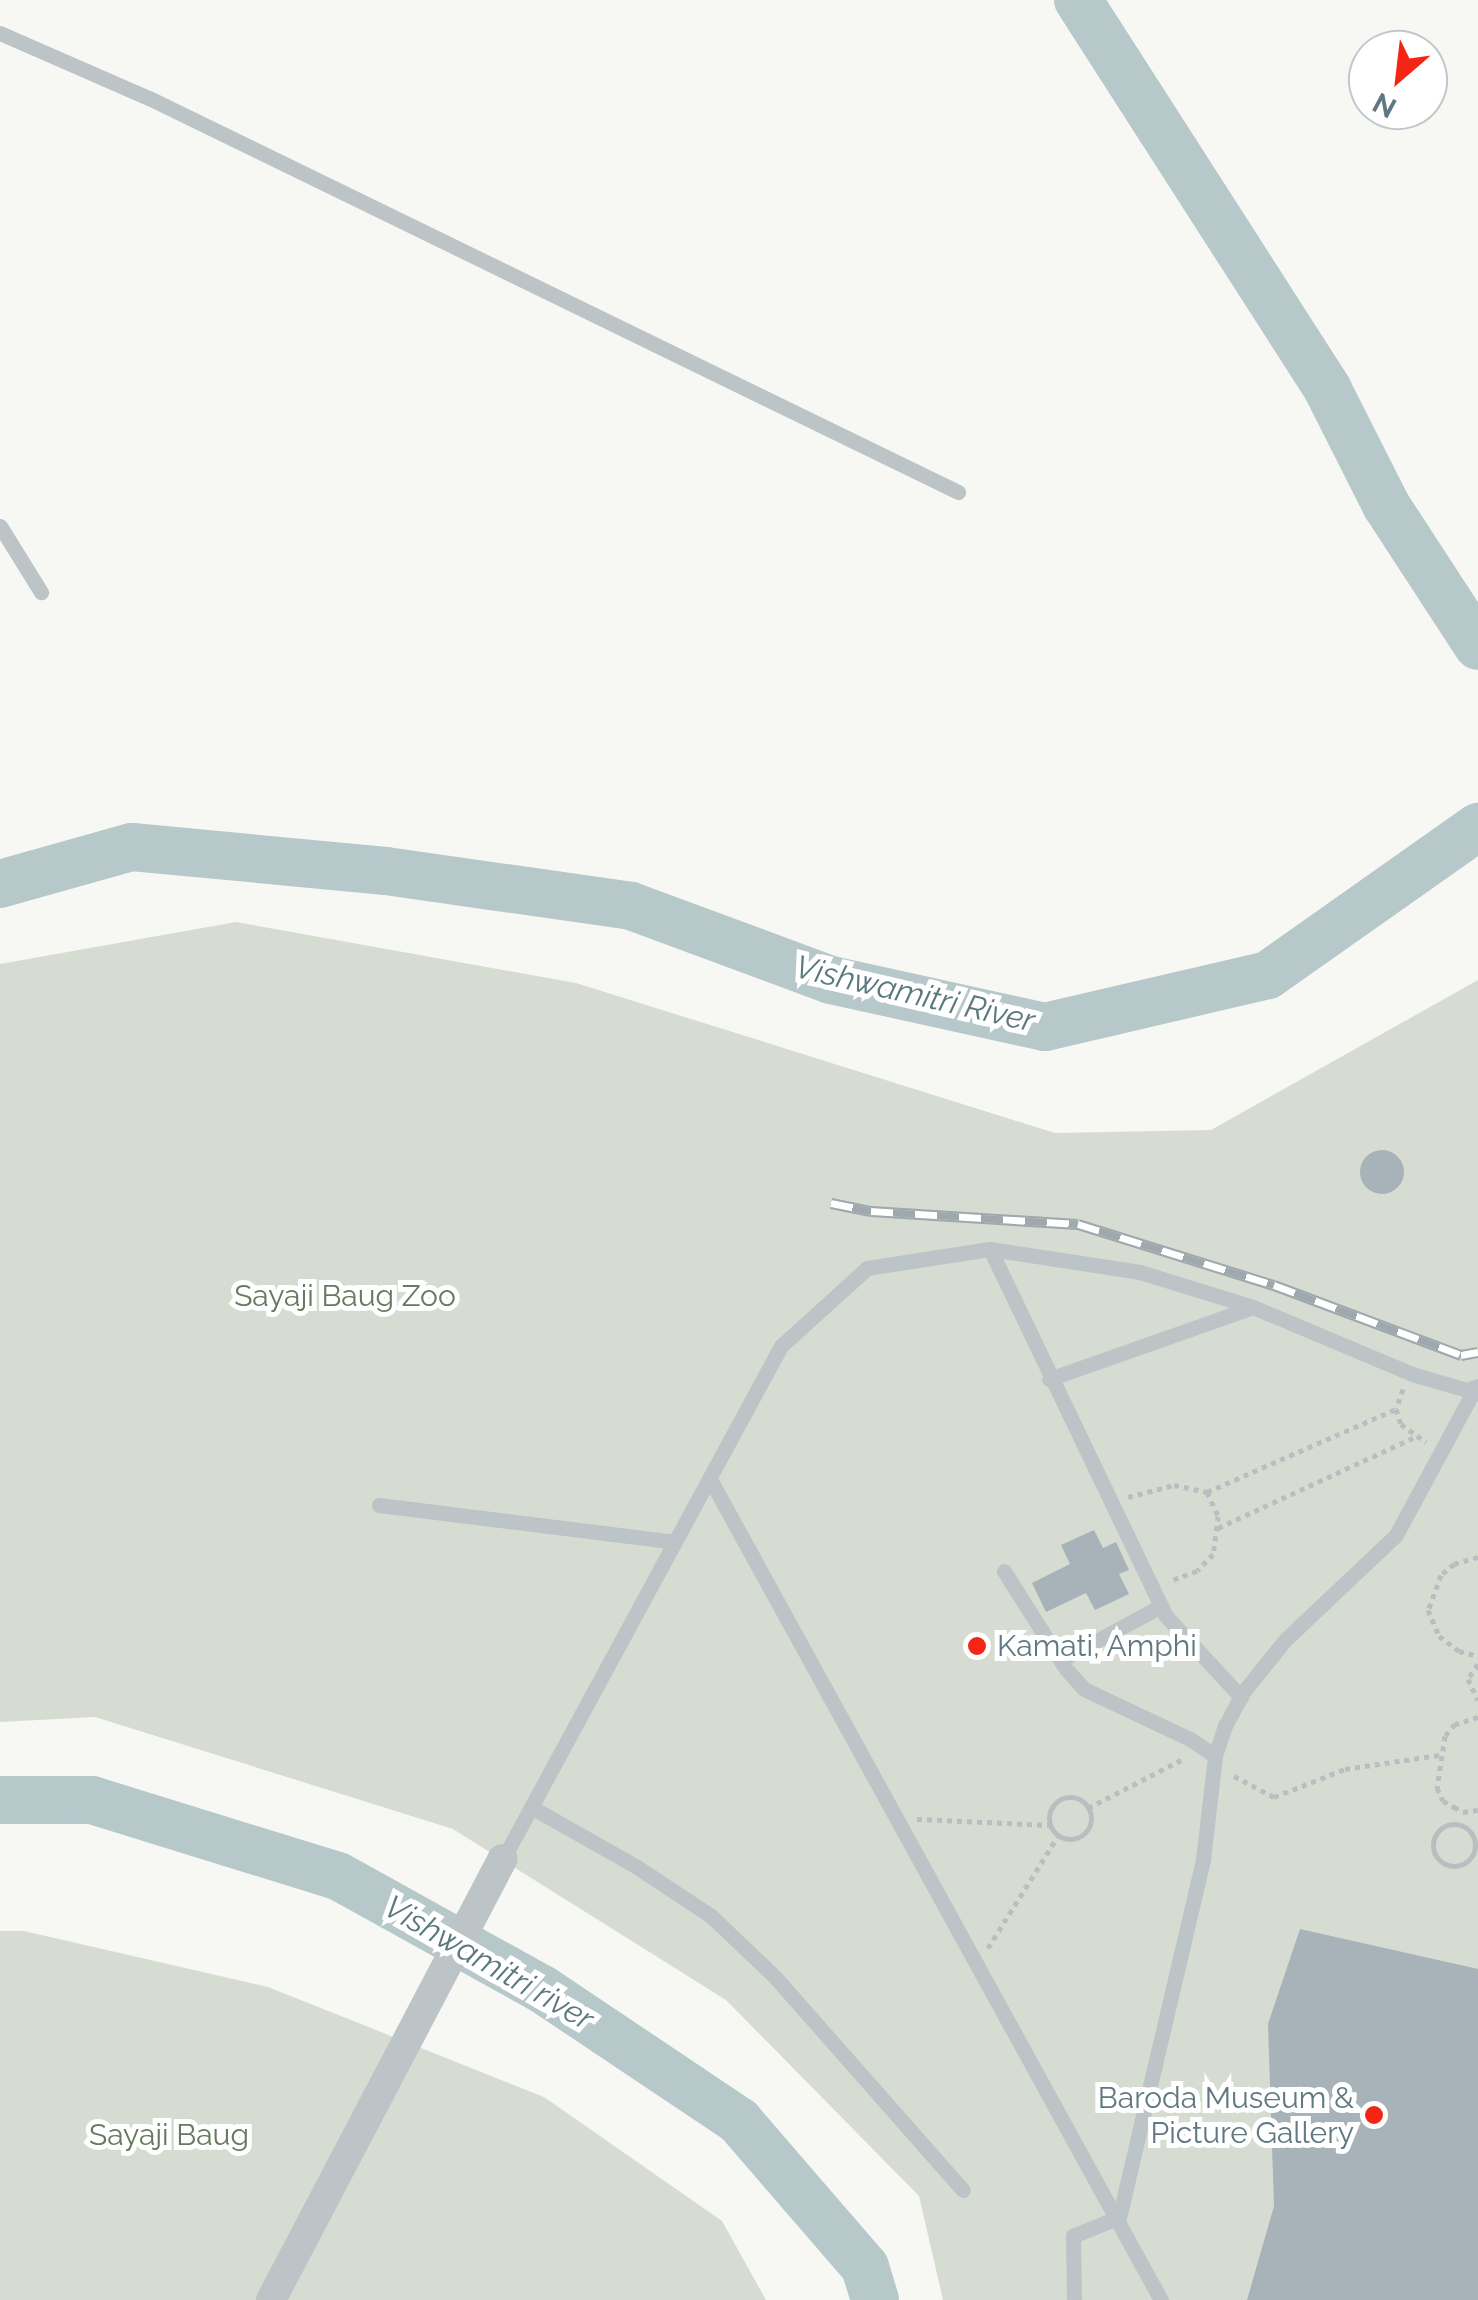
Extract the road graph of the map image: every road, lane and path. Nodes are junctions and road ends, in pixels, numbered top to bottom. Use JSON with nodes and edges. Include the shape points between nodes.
{"nodes":[{"id":1,"x":0,"y":32,"type":"edge"},
{"id":2,"x":958,"y":492,"type":"dead end"},
{"id":3,"x":0,"y":526,"type":"edge"},
{"id":4,"x":42,"y":592,"type":"dead end"},
{"id":5,"x":990,"y":1249,"type":"junction"},
{"id":6,"x":1252,"y":1307,"type":"junction"},
{"id":7,"x":1412,"y":1374,"type":"junction"},
{"id":8,"x":1049,"y":1379,"type":"junction"},
{"id":9,"x":1477,"y":1387,"type":"edge"},
{"id":10,"x":1396,"y":1410,"type":"junction"},
{"id":11,"x":1414,"y":1437,"type":"junction"},
{"id":12,"x":1446,"y":1447,"type":"junction"},
{"id":13,"x":710,"y":1479,"type":"junction"},
{"id":14,"x":1206,"y":1492,"type":"junction"},
{"id":15,"x":1110,"y":1504,"type":"junction"},
{"id":16,"x":379,"y":1505,"type":"dead end"},
{"id":17,"x":1218,"y":1528,"type":"junction"},
{"id":18,"x":675,"y":1542,"type":"junction"},
{"id":19,"x":1478,"y":1557,"type":"edge"},
{"id":20,"x":1004,"y":1571,"type":"dead end"},
{"id":21,"x":1152,"y":1588,"type":"junction"},
{"id":22,"x":1161,"y":1606,"type":"junction"},
{"id":23,"x":1478,"y":1656,"type":"edge"},
{"id":24,"x":1060,"y":1660,"type":"junction"},
{"id":25,"x":1478,"y":1664,"type":"edge"},
{"id":26,"x":1241,"y":1696,"type":"junction"},
{"id":27,"x":1478,"y":1700,"type":"edge"},
{"id":28,"x":1478,"y":1717,"type":"edge"},
{"id":29,"x":1440,"y":1754,"type":"junction"},
{"id":30,"x":1211,"y":1757,"type":"junction"},
{"id":31,"x":531,"y":1807,"type":"junction"},
{"id":32,"x":1088,"y":1808,"type":"junction"},
{"id":33,"x":1478,"y":1810,"type":"edge"},
{"id":34,"x":1463,"y":1812,"type":"junction"},
{"id":35,"x":898,"y":1818,"type":"junction"},
{"id":36,"x":1049,"y":1825,"type":"junction"},
{"id":37,"x":1461,"y":1825,"type":"junction"},
{"id":38,"x":1058,"y":1836,"type":"junction"},
{"id":39,"x":502,"y":1859,"type":"joint"},
{"id":40,"x":978,"y":1963,"type":"junction"},
{"id":41,"x":964,"y":2190,"type":"dead end"},
{"id":42,"x":1119,"y":2217,"type":"junction"},
{"id":43,"x":271,"y":2300,"type":"edge"},
{"id":44,"x":1074,"y":2300,"type":"edge"},
{"id":45,"x":1162,"y":2300,"type":"edge"}],
"edges":[{"from":1,"to":2,"type":"lane"},
{"from":3,"to":4,"type":"lane"},
{"from":5,"to":6,"type":"lane","via":[[1140,1272]]},
{"from":5,"to":8,"type":"lane"},
{"from":5,"to":13,"type":"lane","via":[[867,1268],[781,1346]]},
{"from":6,"to":7,"type":"lane"},
{"from":6,"to":8,"type":"lane"},
{"from":7,"to":9,"type":"lane"},
{"from":7,"to":10,"type":"path"},
{"from":8,"to":15,"type":"lane"},
{"from":9,"to":12,"type":"lane"},
{"from":10,"to":11,"type":"path"},
{"from":10,"to":14,"type":"path"},
{"from":11,"to":12,"type":"path"},
{"from":11,"to":17,"type":"path"},
{"from":12,"to":26,"type":"lane","via":[[1396,1536],[1285,1640]]},
{"from":13,"to":18,"type":"lane"},
{"from":13,"to":35,"type":"lane"},
{"from":14,"to":15,"type":"path","via":[[1174,1485]]},
{"from":14,"to":17,"type":"path"},
{"from":15,"to":21,"type":"lane"},
{"from":16,"to":18,"type":"lane"},
{"from":17,"to":21,"type":"path","via":[[1213,1554],[1197,1570]]},
{"from":18,"to":31,"type":"lane"},
{"from":19,"to":23,"type":"path","via":[[1441,1576],[1428,1610],[1438,1636]]},
{"from":20,"to":24,"type":"lane"},
{"from":21,"to":22,"type":"lane"},
{"from":22,"to":24,"type":"lane"},
{"from":22,"to":26,"type":"lane"},
{"from":24,"to":30,"type":"lane","via":[[1084,1689]]},
{"from":25,"to":27,"type":"path","via":[[1468,1679]]},
{"from":26,"to":30,"type":"lane"},
{"from":28,"to":29,"type":"path","via":[[1455,1724]]},
{"from":29,"to":30,"type":"path","via":[[1346,1770],[1274,1797]]},
{"from":29,"to":34,"type":"path","via":[[1437,1788]]},
{"from":30,"to":32,"type":"path"},
{"from":30,"to":42,"type":"lane","via":[[1203,1860]]},
{"from":31,"to":39,"type":"lane"},
{"from":31,"to":41,"type":"lane","via":[[711,1916],[776,1977]]},
{"from":32,"to":36,"type":"path","via":[[1064,1798],[1050,1812]]},
{"from":32,"to":38,"type":"path","via":[[1083,1834]]},
{"from":33,"to":34,"type":"path"},
{"from":34,"to":37,"type":"path"},
{"from":35,"to":36,"type":"path"},
{"from":35,"to":40,"type":"lane"},
{"from":36,"to":38,"type":"path"},
{"from":37,"to":37,"type":"path","via":[[1475,1846],[1470,1859],[1450,1865],[1434,1852],[1434,1839],[1442,1828]]},
{"from":38,"to":40,"type":"path"},
{"from":39,"to":43,"type":"street"},
{"from":40,"to":42,"type":"lane"},
{"from":42,"to":44,"type":"lane","via":[[1072,2236]]},
{"from":42,"to":45,"type":"lane"}]}
